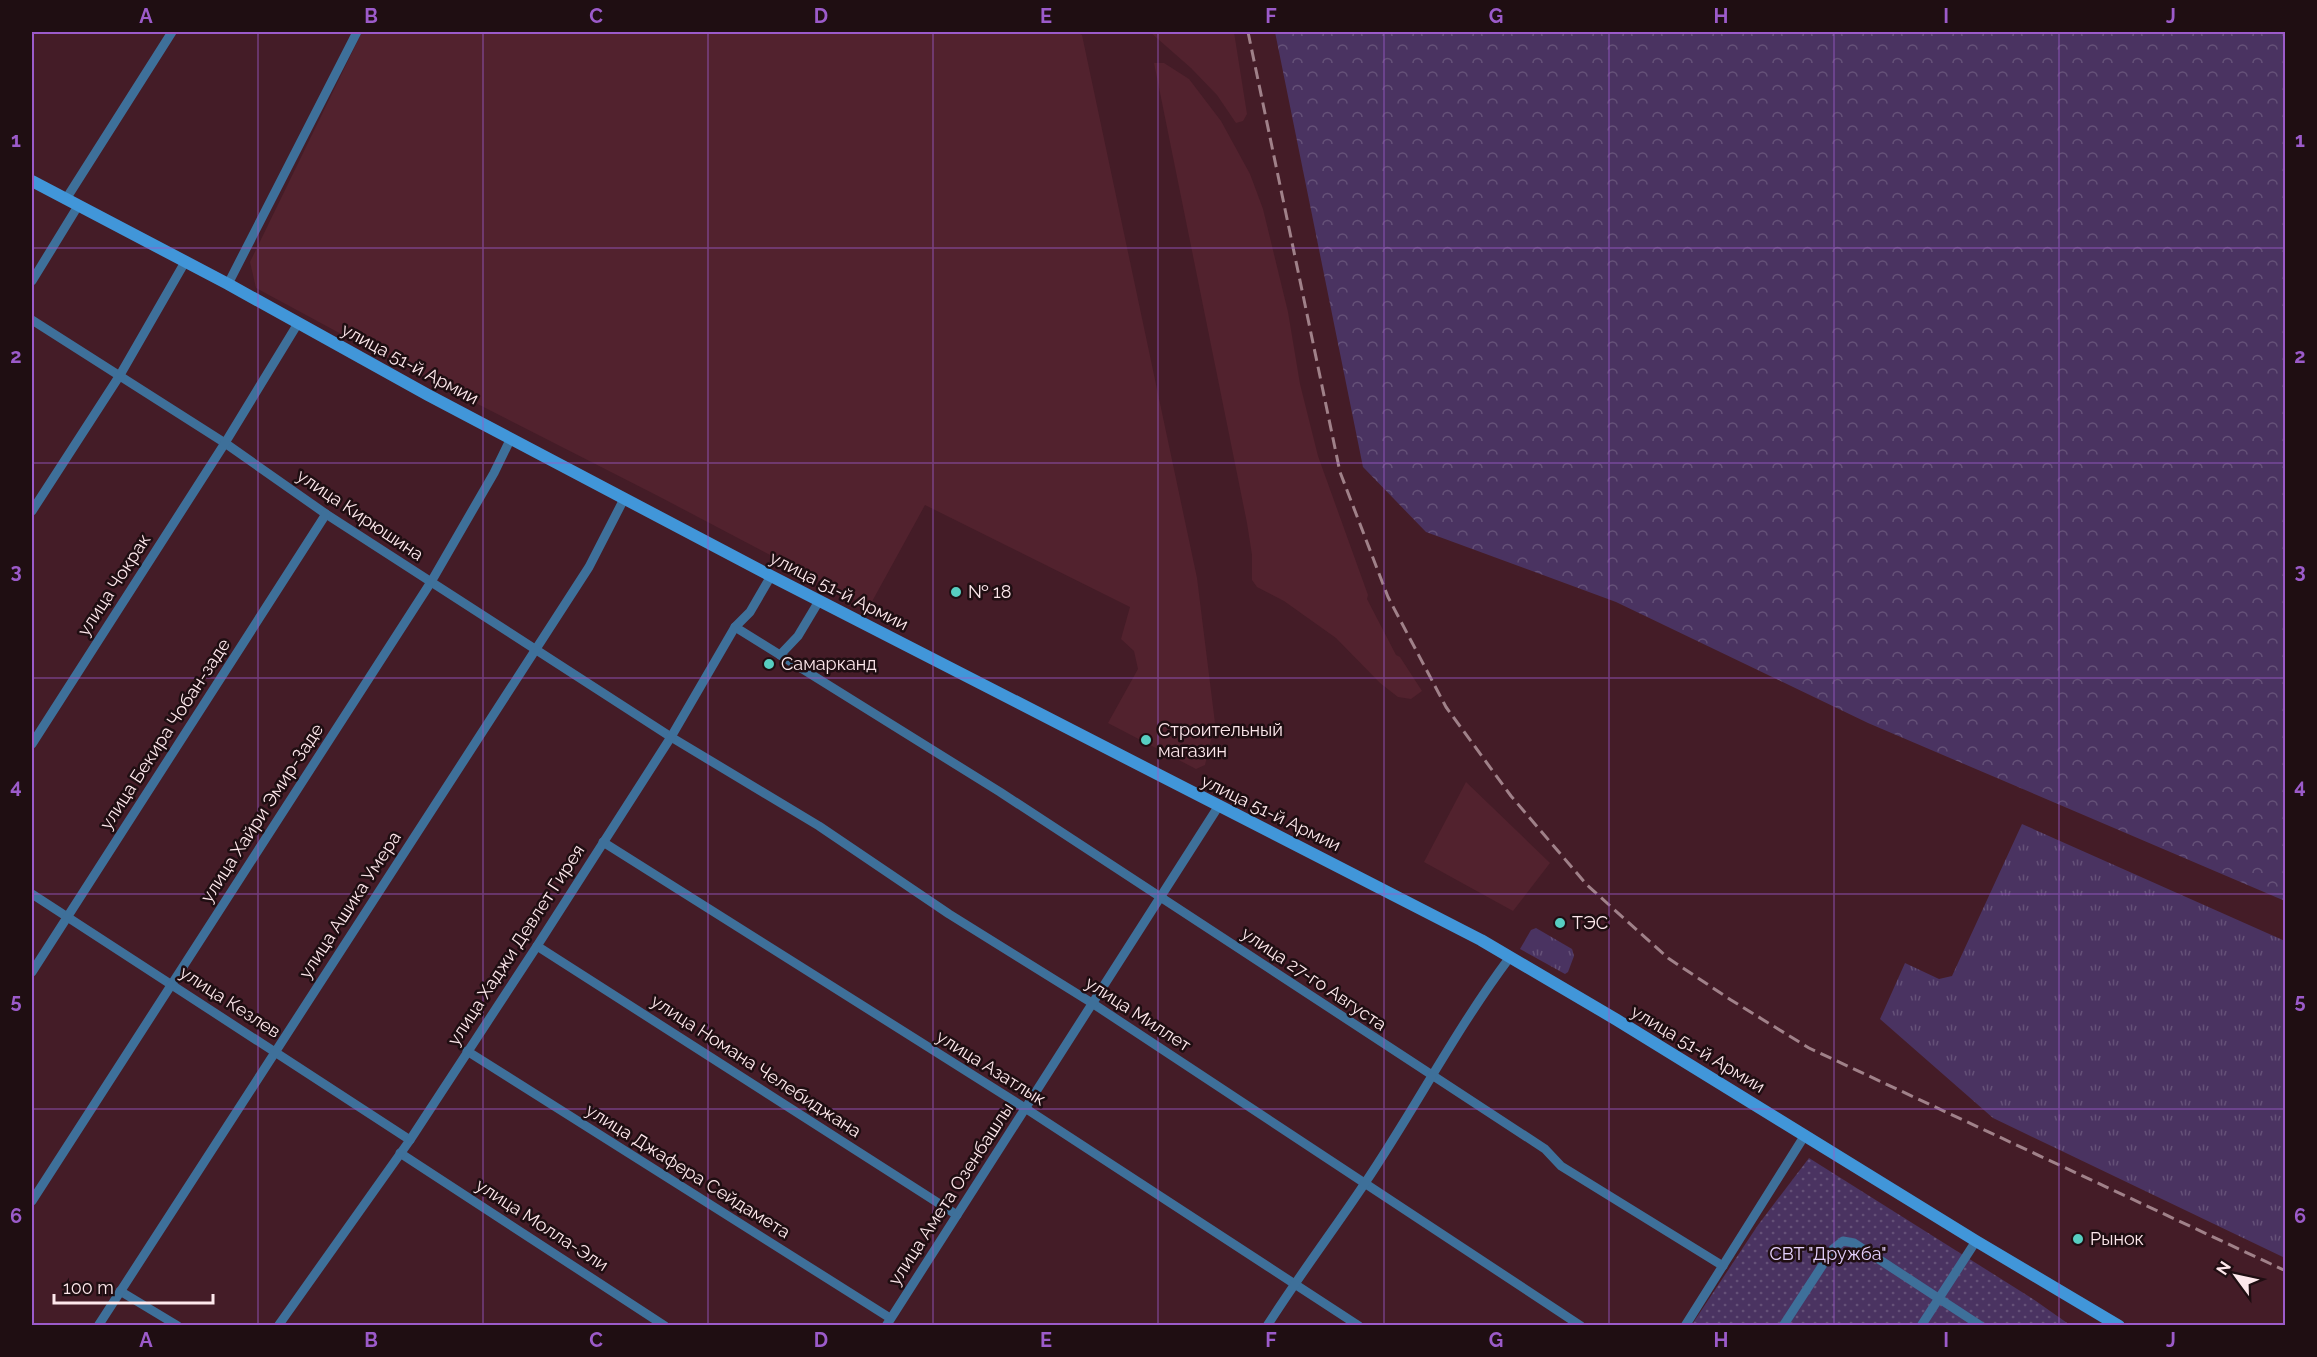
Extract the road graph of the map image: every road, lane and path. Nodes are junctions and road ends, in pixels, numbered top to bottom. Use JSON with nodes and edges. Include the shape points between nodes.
{"nodes":[{"id":1,"x":172,"y":32,"type":"edge"},
{"id":2,"x":357,"y":32,"type":"edge"},
{"id":3,"x":32,"y":181,"type":"edge"},
{"id":4,"x":66,"y":199,"type":"junction"},
{"id":5,"x":78,"y":206,"type":"junction"},
{"id":6,"x":185,"y":262,"type":"junction"},
{"id":7,"x":32,"y":281,"type":"edge"},
{"id":8,"x":228,"y":284,"type":"junction"},
{"id":9,"x":32,"y":320,"type":"edge"},
{"id":10,"x":297,"y":324,"type":"junction"},
{"id":11,"x":120,"y":375,"type":"junction"},
{"id":12,"x":511,"y":438,"type":"junction"},
{"id":13,"x":225,"y":443,"type":"junction"},
{"id":14,"x":624,"y":499,"type":"junction"},
{"id":15,"x":32,"y":512,"type":"edge"},
{"id":16,"x":326,"y":514,"type":"junction"},
{"id":17,"x":771,"y":576,"type":"junction"},
{"id":18,"x":431,"y":582,"type":"junction"},
{"id":19,"x":819,"y":601,"type":"junction"},
{"id":20,"x":735,"y":627,"type":"junction"},
{"id":21,"x":536,"y":648,"type":"junction"},
{"id":22,"x":780,"y":655,"type":"junction"},
{"id":23,"x":671,"y":737,"type":"junction"},
{"id":24,"x":32,"y":744,"type":"edge"},
{"id":25,"x":1218,"y":807,"type":"junction"},
{"id":26,"x":603,"y":842,"type":"junction"},
{"id":27,"x":32,"y":894,"type":"edge"},
{"id":28,"x":1161,"y":897,"type":"junction"},
{"id":29,"x":67,"y":917,"type":"junction"},
{"id":30,"x":537,"y":946,"type":"junction"},
{"id":31,"x":1510,"y":957,"type":"junction"},
{"id":32,"x":32,"y":972,"type":"edge"},
{"id":33,"x":171,"y":983,"type":"junction"},
{"id":34,"x":1092,"y":1003,"type":"junction"},
{"id":35,"x":275,"y":1051,"type":"junction"},
{"id":36,"x":467,"y":1051,"type":"junction"},
{"id":37,"x":1432,"y":1077,"type":"junction"},
{"id":38,"x":1025,"y":1108,"type":"junction"},
{"id":39,"x":1805,"y":1135,"type":"junction"},
{"id":40,"x":410,"y":1140,"type":"junction"},
{"id":41,"x":400,"y":1153,"type":"junction"},
{"id":42,"x":1365,"y":1183,"type":"junction"},
{"id":43,"x":32,"y":1201,"type":"edge"},
{"id":44,"x":957,"y":1215,"type":"junction"},
{"id":45,"x":1976,"y":1241,"type":"junction"},
{"id":46,"x":1723,"y":1266,"type":"junction"},
{"id":47,"x":1294,"y":1284,"type":"junction"},
{"id":48,"x":120,"y":1291,"type":"junction"},
{"id":49,"x":1939,"y":1298,"type":"junction"},
{"id":50,"x":888,"y":1322,"type":"edge"},
{"id":51,"x":98,"y":1326,"type":"edge"},
{"id":52,"x":178,"y":1326,"type":"edge"},
{"id":53,"x":278,"y":1326,"type":"edge"},
{"id":54,"x":665,"y":1326,"type":"edge"},
{"id":55,"x":1267,"y":1326,"type":"edge"},
{"id":56,"x":1359,"y":1326,"type":"edge"},
{"id":57,"x":1581,"y":1326,"type":"edge"},
{"id":58,"x":1685,"y":1326,"type":"edge"},
{"id":59,"x":1783,"y":1326,"type":"edge"},
{"id":60,"x":1921,"y":1326,"type":"edge"},
{"id":61,"x":1981,"y":1326,"type":"edge"},
{"id":62,"x":2119,"y":1326,"type":"edge"}],
"edges":[{"from":1,"to":4,"type":"street"},
{"from":2,"to":8,"type":"street"},
{"from":3,"to":4,"type":"main road"},
{"from":4,"to":5,"type":"main road","name":"улица 51-й Армии"},
{"from":5,"to":6,"type":"main road","name":"улица 51-й Армии"},
{"from":5,"to":7,"type":"street"},
{"from":6,"to":8,"type":"main road","name":"улица 51-й Армии"},
{"from":6,"to":11,"type":"street"},
{"from":8,"to":10,"type":"main road","name":"улица 51-й Армии"},
{"from":9,"to":11,"type":"street","name":"улица Кирюшина"},
{"from":10,"to":12,"type":"main road","name":"улица 51-й Армии"},
{"from":10,"to":13,"type":"street","name":"улица Чокрак"},
{"from":11,"to":13,"type":"street","name":"улица Кирюшина"},
{"from":11,"to":15,"type":"street"},
{"from":12,"to":14,"type":"main road","name":"улица 51-й Армии"},
{"from":12,"to":18,"type":"street","name":"улица Хайри Эмир-Заде"},
{"from":13,"to":16,"type":"street","name":"улица Кирюшина"},
{"from":13,"to":24,"type":"street","name":"улица Чокрак"},
{"from":14,"to":17,"type":"main road","name":"улица 51-й Армии"},
{"from":14,"to":21,"type":"street","name":"улица Ашика Умера","via":[[589,567]]},
{"from":16,"to":18,"type":"street","name":"улица Кирюшина"},
{"from":16,"to":29,"type":"street","name":"улица Бекира Чобан-заде"},
{"from":17,"to":19,"type":"main road","name":"улица 51-й Армии"},
{"from":17,"to":20,"type":"street","name":"улица Хаджи Девлет Гирея","via":[[750,612]]},
{"from":18,"to":21,"type":"street","name":"улица Кирюшина"},
{"from":18,"to":33,"type":"street","name":"улица Хайри Эмир-Заде"},
{"from":19,"to":22,"type":"street","via":[[798,636]]},
{"from":19,"to":25,"type":"main road","name":"улица 51-й Армии"},
{"from":20,"to":22,"type":"street","name":"улица 27-го Августа"},
{"from":20,"to":23,"type":"street","name":"улица Хаджи Девлет Гирея"},
{"from":21,"to":23,"type":"street","name":"улица Кирюшина"},
{"from":21,"to":35,"type":"street","name":"улица Ашика Умера"},
{"from":22,"to":28,"type":"street","name":"улица 27-го Августа"},
{"from":23,"to":26,"type":"street","name":"улица Хаджи Девлет Гирея"},
{"from":23,"to":34,"type":"street","name":"улица Миллет","via":[[819,826],[949,914]]},
{"from":25,"to":28,"type":"street","name":"улица Амета Озенбашлы"},
{"from":25,"to":31,"type":"main road","name":"улица 51-й Армии"},
{"from":26,"to":30,"type":"street","name":"улица Хаджи Девлет Гирея"},
{"from":26,"to":38,"type":"street","name":"улица Азатлык"},
{"from":27,"to":29,"type":"street","name":"улица Кезлев"},
{"from":28,"to":34,"type":"street","name":"улица Амета Озенбашлы"},
{"from":28,"to":37,"type":"street","name":"улица 27-го Августа"},
{"from":29,"to":32,"type":"street","name":"улица Бекира Чобан-заде"},
{"from":29,"to":33,"type":"street","name":"улица Кезлев"},
{"from":30,"to":36,"type":"street","name":"улица Хаджи Девлет Гирея"},
{"from":30,"to":44,"type":"street","name":"улица Номана Челебиджана"},
{"from":31,"to":37,"type":"street","via":[[1479,999]]},
{"from":31,"to":39,"type":"main road","name":"улица 51-й Армии"},
{"from":33,"to":35,"type":"street","name":"улица Кезлев"},
{"from":33,"to":43,"type":"street","name":"улица Хайри Эмир-Заде"},
{"from":34,"to":38,"type":"street","name":"улица Амета Озенбашлы"},
{"from":34,"to":42,"type":"street","name":"улица Миллет"},
{"from":35,"to":40,"type":"street","name":"улица Кезлев"},
{"from":35,"to":48,"type":"street","name":"улица Ашика Умера"},
{"from":36,"to":40,"type":"street","name":"улица Хаджи Девлет Гирея"},
{"from":36,"to":50,"type":"street","name":"улица Джафера Сейдамета"},
{"from":37,"to":42,"type":"street"},
{"from":37,"to":46,"type":"street","name":"улица 27-го Августа","via":[[1545,1149],[1561,1166]]},
{"from":38,"to":44,"type":"street","name":"улица Амета Озенбашлы"},
{"from":38,"to":47,"type":"street","name":"улица Азатлык"},
{"from":39,"to":45,"type":"main road","name":"улица 51-й Армии"},
{"from":39,"to":46,"type":"street"},
{"from":40,"to":41,"type":"street","name":"улица Хаджи Девлет Гирея"},
{"from":41,"to":53,"type":"street","name":"улица Хаджи Девлет Гирея"},
{"from":41,"to":54,"type":"street","name":"улица Молла-Эли"},
{"from":42,"to":47,"type":"street"},
{"from":42,"to":57,"type":"street","name":"улица Миллет"},
{"from":44,"to":50,"type":"street","name":"улица Амета Озенбашлы"},
{"from":45,"to":49,"type":"street"},
{"from":45,"to":62,"type":"main road","name":"улица 51-й Армии"},
{"from":46,"to":58,"type":"street"},
{"from":47,"to":55,"type":"street"},
{"from":47,"to":56,"type":"street","name":"улица Азатлык"},
{"from":48,"to":51,"type":"street","name":"улица Ашика Умера"},
{"from":48,"to":52,"type":"street"},
{"from":49,"to":59,"type":"street","via":[[1854,1243],[1843,1241]]},
{"from":49,"to":60,"type":"street"},
{"from":49,"to":61,"type":"street"}]}
